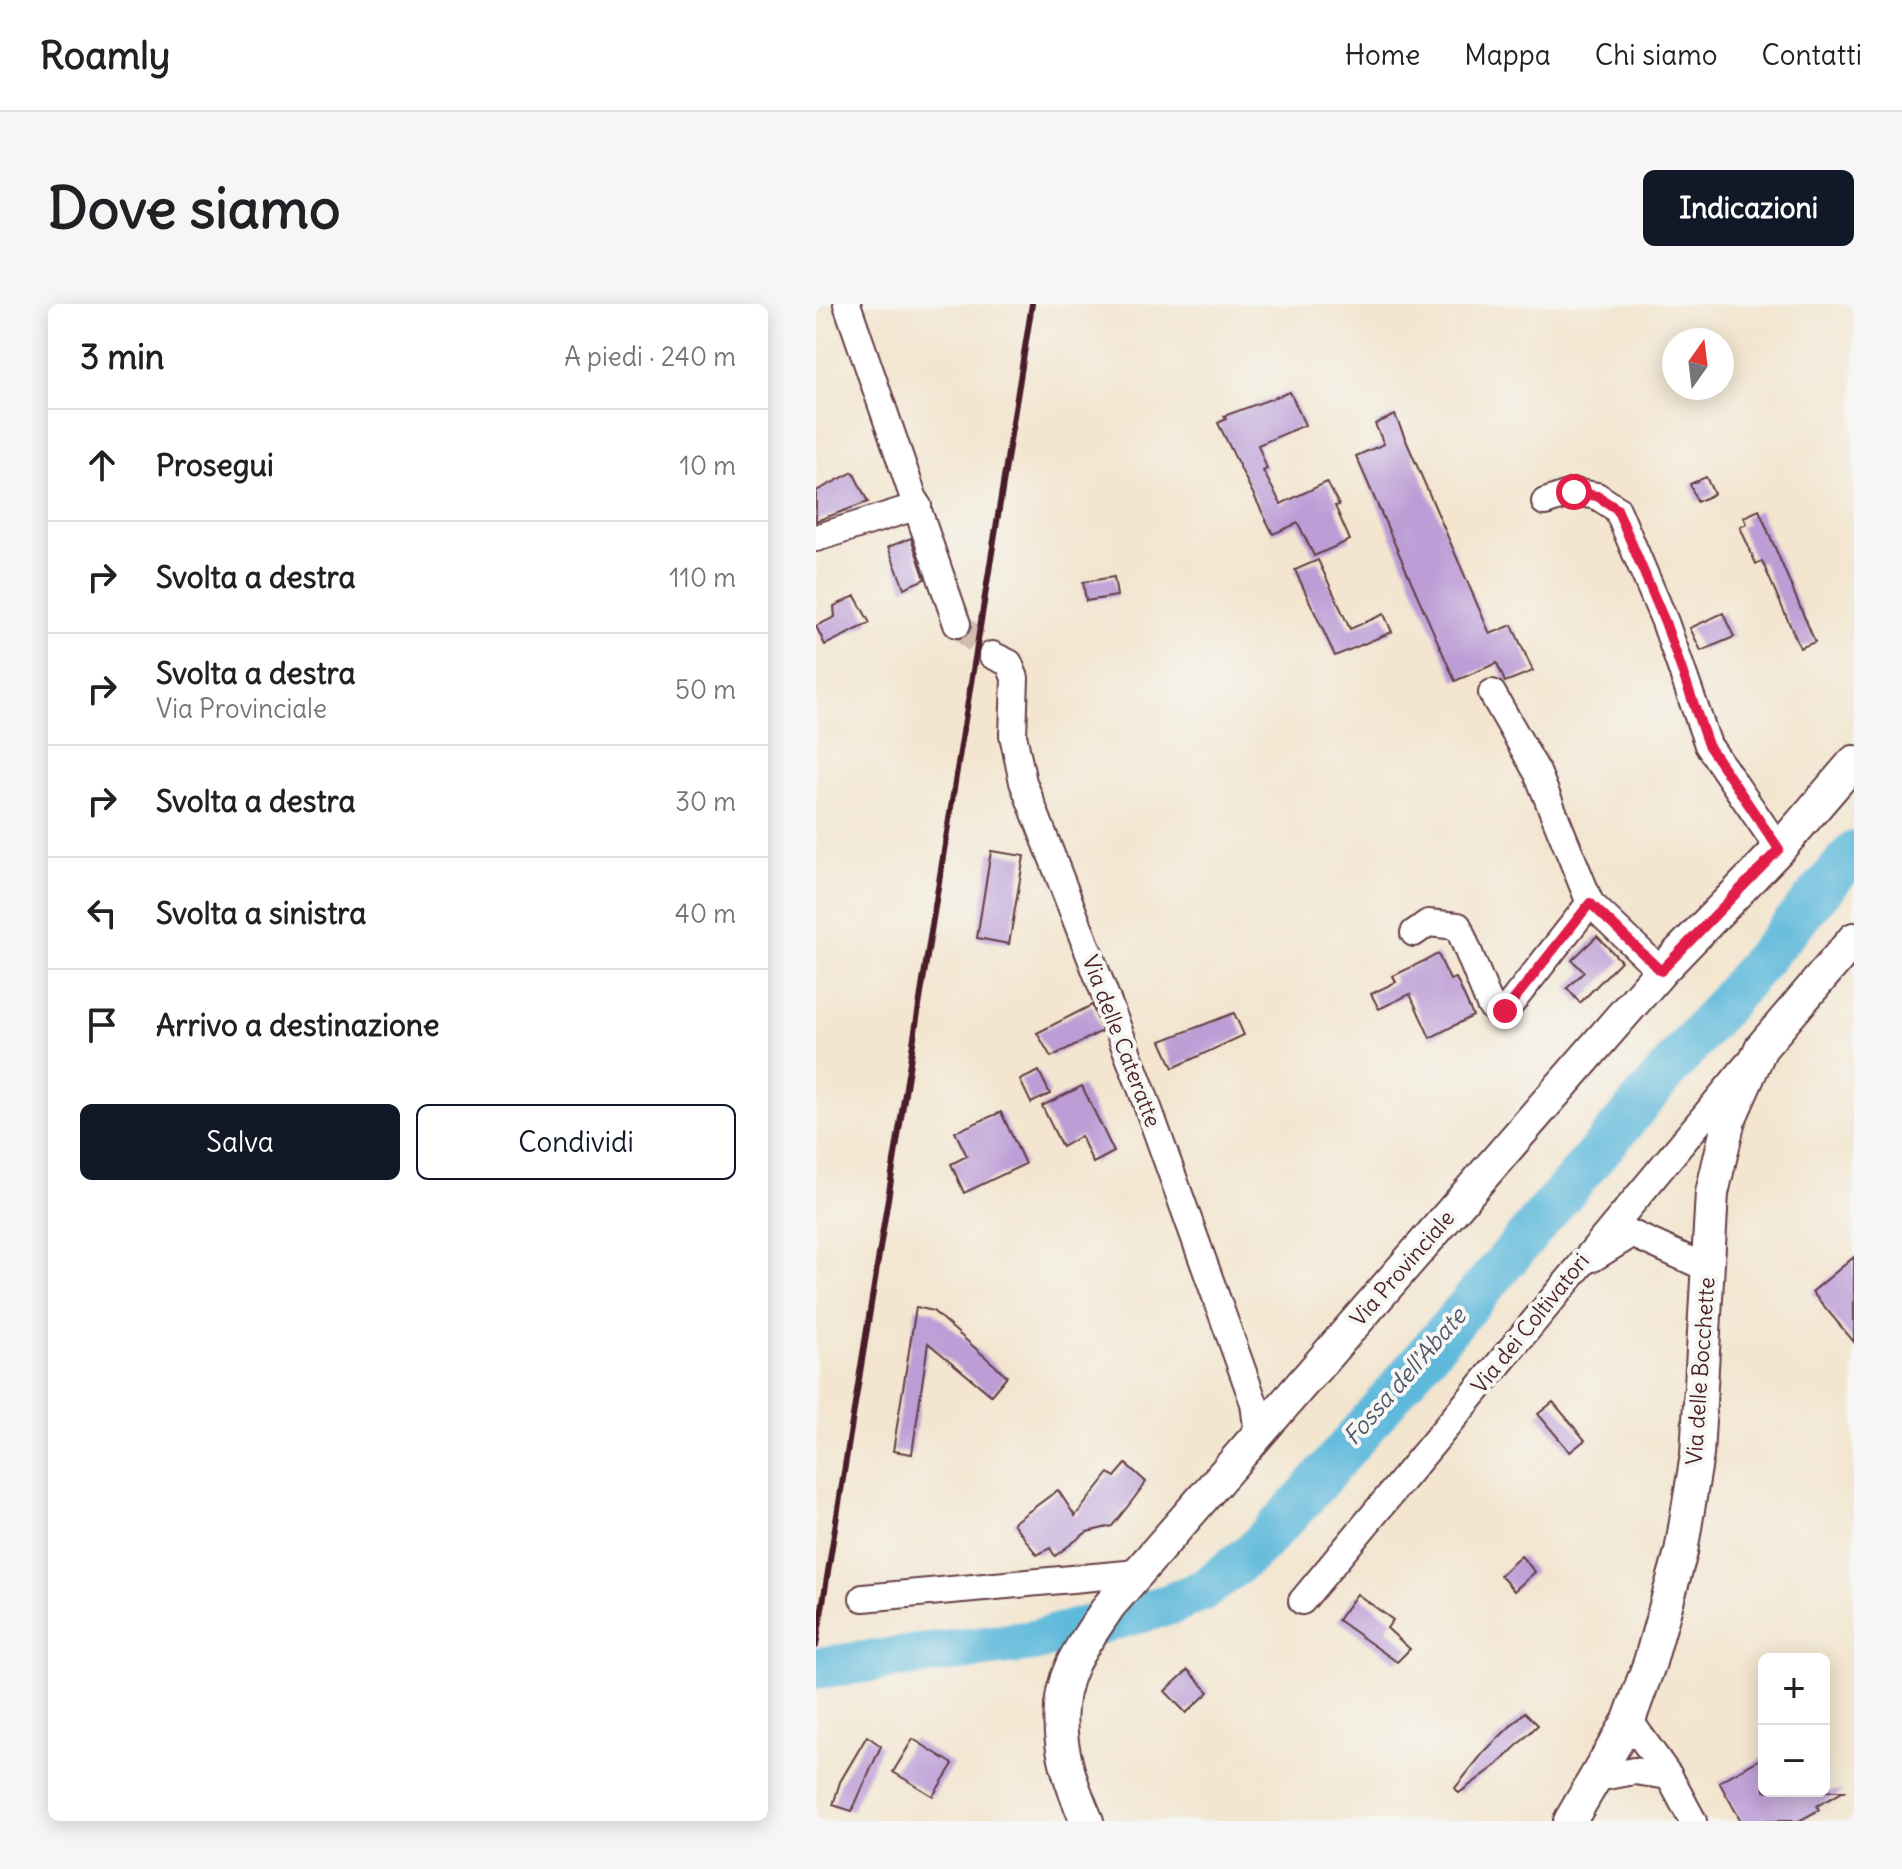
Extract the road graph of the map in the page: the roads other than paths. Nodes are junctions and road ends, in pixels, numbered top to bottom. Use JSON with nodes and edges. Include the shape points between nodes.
{"nodes":[{"id":1,"x":847,"y":304,"type":"edge"},
{"id":2,"x":1545,"y":502,"type":"dead end"},
{"id":3,"x":918,"y":506,"type":"junction"},
{"id":4,"x":816,"y":538,"type":"edge"},
{"id":5,"x":957,"y":624,"type":"tunnel mouth"},
{"id":6,"x":992,"y":655,"type":"tunnel mouth"},
{"id":7,"x":1492,"y":693,"type":"dead end"},
{"id":8,"x":1854,"y":762,"type":"edge"},
{"id":9,"x":1779,"y":849,"type":"junction"},
{"id":10,"x":1590,"y":903,"type":"junction"},
{"id":11,"x":1414,"y":933,"type":"dead end"},
{"id":12,"x":1854,"y":939,"type":"edge"},
{"id":13,"x":1661,"y":971,"type":"junction"},
{"id":14,"x":1761,"y":1048,"type":"junction"},
{"id":15,"x":1707,"y":1268,"type":"junction"},
{"id":16,"x":1573,"y":1270,"type":"junction"},
{"id":17,"x":1258,"y":1434,"type":"junction"},
{"id":18,"x":1138,"y":1573,"type":"junction"},
{"id":19,"x":863,"y":1598,"type":"dead end"},
{"id":20,"x":1302,"y":1601,"type":"dead end"},
{"id":21,"x":1629,"y":1720,"type":"junction"},
{"id":22,"x":1669,"y":1776,"type":"junction"},
{"id":23,"x":1597,"y":1778,"type":"junction"},
{"id":24,"x":1087,"y":1821,"type":"edge"},
{"id":25,"x":1570,"y":1821,"type":"edge"},
{"id":26,"x":1693,"y":1821,"type":"edge"}],
"edges":[{"from":1,"to":3,"type":"street"},
{"from":2,"to":9,"type":"street","via":[[1574,492],[1597,496],[1617,509],[1665,622],[1708,745]]},
{"from":3,"to":4,"type":"street"},
{"from":3,"to":5,"type":"street"},
{"from":6,"to":17,"type":"street","name":"Via delle Cateratte","via":[[1009,663],[1015,678],[1013,735],[1023,782],[1141,1088],[1254,1403]]},
{"from":7,"to":10,"type":"street","via":[[1537,772]]},
{"from":8,"to":9,"type":"main road","name":"Via Provinciale"},
{"from":9,"to":13,"type":"main road","name":"Via Provinciale"},
{"from":10,"to":11,"type":"street","via":[[1505,1011],[1490,1005],[1458,926],[1428,923]]},
{"from":10,"to":13,"type":"street"},
{"from":12,"to":14,"type":"main road","name":"Via delle Bocchette"},
{"from":13,"to":17,"type":"main road","name":"Via Provinciale"},
{"from":14,"to":15,"type":"main road","name":"Via delle Bocchette","via":[[1729,1120],[1712,1193]]},
{"from":14,"to":16,"type":"street","name":"Via dei Coltivatori"},
{"from":15,"to":16,"type":"street","via":[[1632,1234]]},
{"from":15,"to":21,"type":"main road","name":"Via delle Bocchette","via":[[1697,1455],[1683,1538]]},
{"from":16,"to":20,"type":"street","name":"Via dei Coltivatori"},
{"from":17,"to":18,"type":"main road","name":"Via Provinciale"},
{"from":18,"to":19,"type":"street"},
{"from":18,"to":24,"type":"main road","name":"Via Provinciale","via":[[1109,1606],[1072,1666],[1060,1715],[1067,1776]]},
{"from":21,"to":22,"type":"street"},
{"from":21,"to":23,"type":"main road","name":"Via delle Bocchette"},
{"from":22,"to":23,"type":"street","via":[[1634,1771]]},
{"from":22,"to":26,"type":"street"},
{"from":23,"to":25,"type":"main road","name":"Via delle Bocchette"}]}
